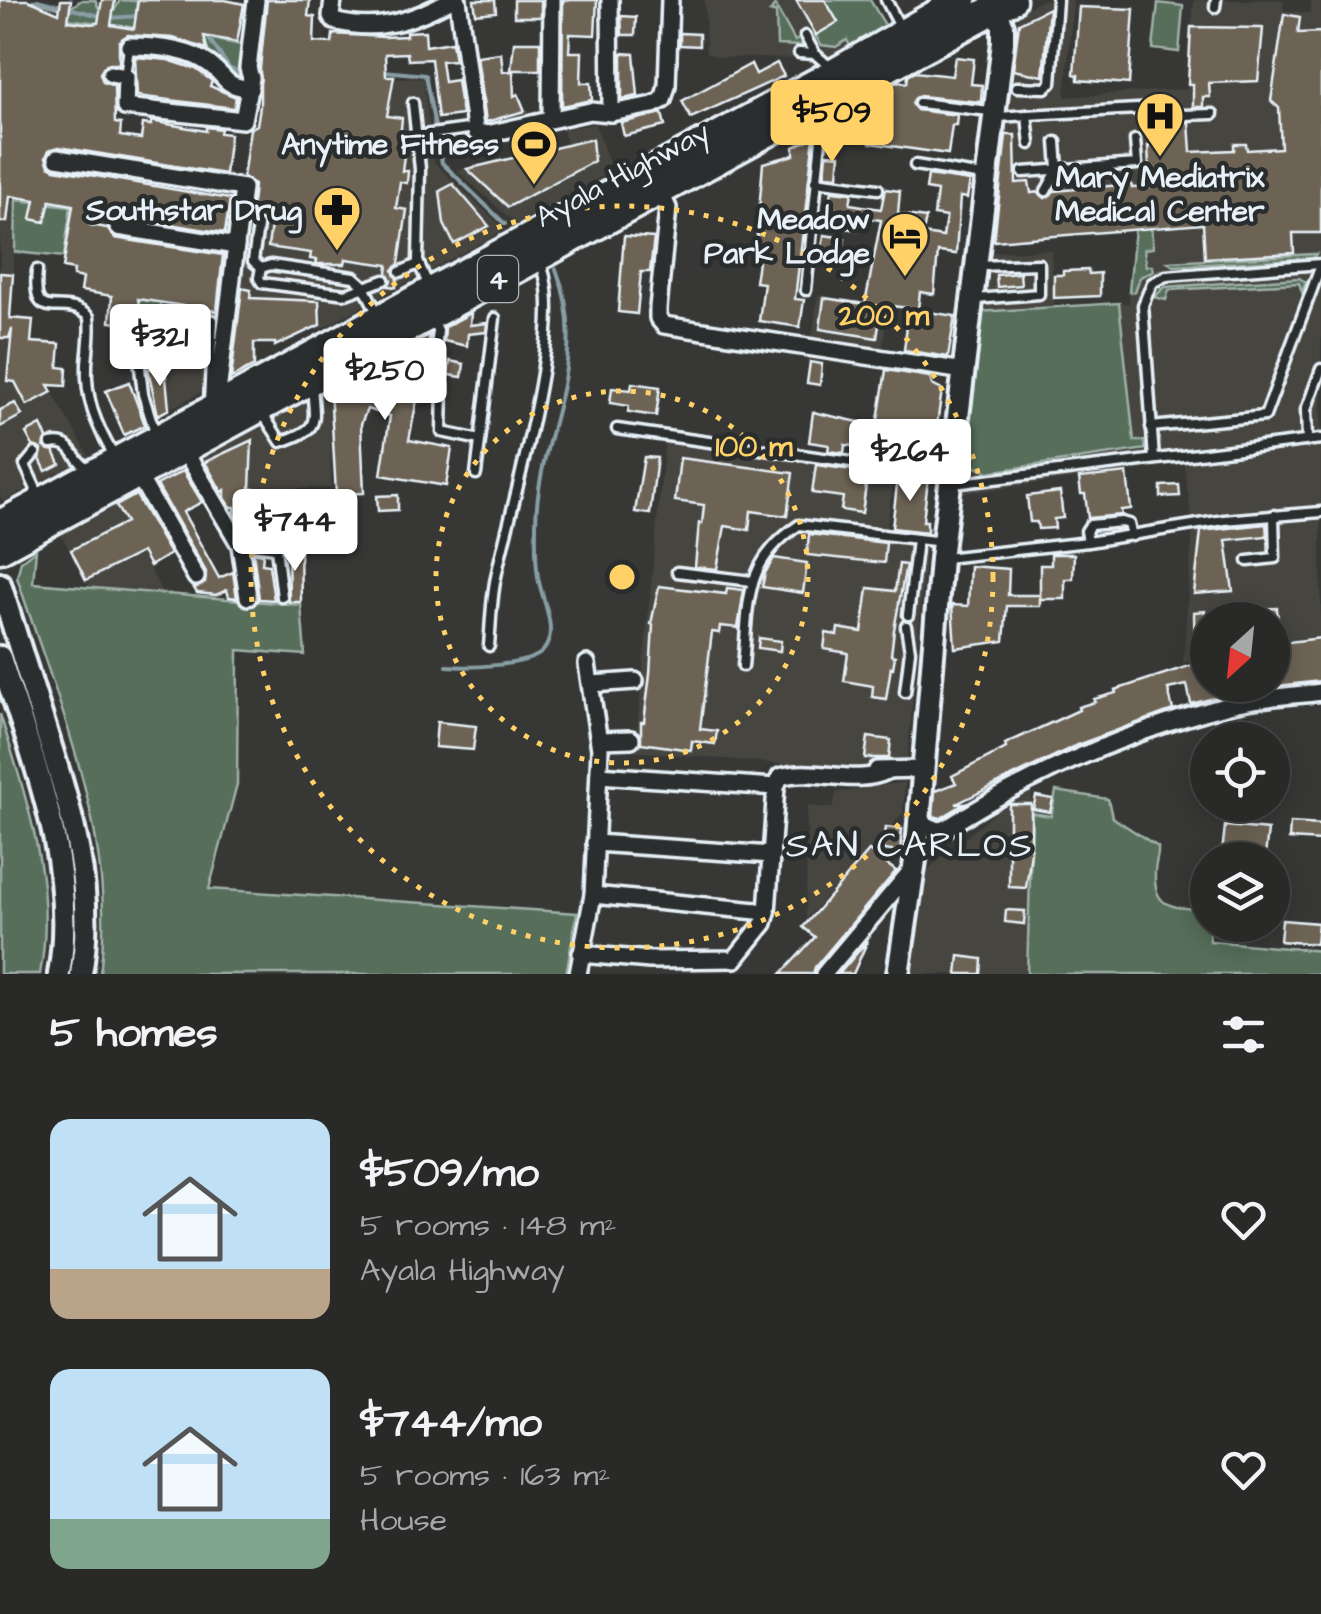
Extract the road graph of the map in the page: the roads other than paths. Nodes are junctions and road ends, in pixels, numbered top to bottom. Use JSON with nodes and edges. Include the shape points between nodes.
{"nodes":[{"id":1,"x":256,"y":0,"type":"edge"},
{"id":2,"x":332,"y":0,"type":"edge"},
{"id":3,"x":450,"y":0,"type":"edge"},
{"id":4,"x":458,"y":0,"type":"edge"},
{"id":5,"x":552,"y":0,"type":"edge"},
{"id":6,"x":610,"y":0,"type":"edge"},
{"id":7,"x":670,"y":0,"type":"edge"},
{"id":8,"x":886,"y":0,"type":"edge"},
{"id":9,"x":962,"y":0,"type":"edge"},
{"id":10,"x":1058,"y":0,"type":"edge"},
{"id":11,"x":1003,"y":4,"type":"edge"},
{"id":12,"x":903,"y":34,"type":"junction"},
{"id":13,"x":805,"y":36,"type":"dead end"},
{"id":14,"x":129,"y":46,"type":"joint"},
{"id":15,"x":799,"y":53,"type":"dead end"},
{"id":16,"x":825,"y":64,"type":"junction"},
{"id":17,"x":118,"y":75,"type":"joint"},
{"id":18,"x":250,"y":78,"type":"junction"},
{"id":19,"x":1017,"y":88,"type":"dead end"},
{"id":20,"x":825,"y":100,"type":"junction"},
{"id":21,"x":413,"y":103,"type":"dead end"},
{"id":22,"x":920,"y":104,"type":"dead end"},
{"id":23,"x":611,"y":112,"type":"junction"},
{"id":24,"x":994,"y":114,"type":"junction"},
{"id":25,"x":1213,"y":114,"type":"dead end"},
{"id":26,"x":1027,"y":115,"type":"junction"},
{"id":27,"x":551,"y":120,"type":"junction"},
{"id":28,"x":475,"y":128,"type":"junction"},
{"id":29,"x":417,"y":136,"type":"junction"},
{"id":30,"x":1136,"y":140,"type":"dead end"},
{"id":31,"x":1056,"y":142,"type":"dead end"},
{"id":32,"x":1030,"y":144,"type":"dead end"},
{"id":33,"x":57,"y":158,"type":"dead end"},
{"id":34,"x":915,"y":165,"type":"dead end"},
{"id":35,"x":1058,"y":169,"type":"junction"},
{"id":36,"x":1023,"y":172,"type":"dead end"},
{"id":37,"x":988,"y":176,"type":"junction"},
{"id":38,"x":815,"y":181,"type":"junction"},
{"id":39,"x":878,"y":189,"type":"dead end"},
{"id":40,"x":660,"y":191,"type":"junction"},
{"id":41,"x":1046,"y":191,"type":"dead end"},
{"id":42,"x":96,"y":214,"type":"dead end"},
{"id":43,"x":258,"y":226,"type":"dead end"},
{"id":44,"x":125,"y":228,"type":"joint"},
{"id":45,"x":236,"y":246,"type":"junction"},
{"id":46,"x":542,"y":246,"type":"junction"},
{"id":47,"x":418,"y":264,"type":"junction"},
{"id":48,"x":1321,"y":264,"type":"edge"},
{"id":49,"x":976,"y":266,"type":"junction"},
{"id":50,"x":262,"y":268,"type":"junction"},
{"id":51,"x":37,"y":270,"type":"dead end"},
{"id":52,"x":400,"y":272,"type":"dead end"},
{"id":53,"x":384,"y":280,"type":"dead end"},
{"id":54,"x":363,"y":285,"type":"junction"},
{"id":55,"x":806,"y":290,"type":"dead end"},
{"id":56,"x":971,"y":299,"type":"junction"},
{"id":57,"x":431,"y":302,"type":"junction"},
{"id":58,"x":380,"y":318,"type":"junction"},
{"id":59,"x":495,"y":318,"type":"dead end"},
{"id":60,"x":214,"y":320,"type":"dead end"},
{"id":61,"x":136,"y":332,"type":"dead end"},
{"id":62,"x":1321,"y":369,"type":"edge"},
{"id":63,"x":964,"y":371,"type":"junction"},
{"id":64,"x":311,"y":378,"type":"junction"},
{"id":65,"x":259,"y":408,"type":"junction"},
{"id":66,"x":217,"y":419,"type":"junction"},
{"id":67,"x":1152,"y":428,"type":"junction"},
{"id":68,"x":617,"y":429,"type":"dead end"},
{"id":69,"x":1321,"y":439,"type":"edge"},
{"id":70,"x":480,"y":440,"type":"junction"},
{"id":71,"x":1307,"y":440,"type":"junction"},
{"id":72,"x":171,"y":443,"type":"junction"},
{"id":73,"x":51,"y":444,"type":"dead end"},
{"id":74,"x":35,"y":452,"type":"dead end"},
{"id":75,"x":1154,"y":459,"type":"junction"},
{"id":76,"x":120,"y":467,"type":"junction"},
{"id":77,"x":476,"y":474,"type":"dead end"},
{"id":78,"x":950,"y":480,"type":"junction"},
{"id":79,"x":27,"y":510,"type":"junction"},
{"id":80,"x":1321,"y":512,"type":"edge"},
{"id":81,"x":1274,"y":515,"type":"junction"},
{"id":82,"x":0,"y":525,"type":"edge"},
{"id":83,"x":1132,"y":536,"type":"junction"},
{"id":84,"x":916,"y":540,"type":"junction"},
{"id":85,"x":1088,"y":542,"type":"junction"},
{"id":86,"x":238,"y":543,"type":"junction"},
{"id":87,"x":0,"y":548,"type":"edge"},
{"id":88,"x":942,"y":550,"type":"junction"},
{"id":89,"x":1248,"y":561,"type":"dead end"},
{"id":90,"x":677,"y":572,"type":"dead end"},
{"id":91,"x":196,"y":577,"type":"dead end"},
{"id":92,"x":752,"y":580,"type":"junction"},
{"id":93,"x":0,"y":584,"type":"edge"},
{"id":94,"x":248,"y":597,"type":"dead end"},
{"id":95,"x":282,"y":597,"type":"dead end"},
{"id":96,"x":908,"y":616,"type":"dead end"},
{"id":97,"x":906,"y":626,"type":"dead end"},
{"id":98,"x":489,"y":646,"type":"dead end"},
{"id":99,"x":0,"y":657,"type":"edge"},
{"id":100,"x":587,"y":664,"type":"dead end"},
{"id":101,"x":743,"y":666,"type":"dead end"},
{"id":102,"x":635,"y":682,"type":"dead end"},
{"id":103,"x":592,"y":684,"type":"junction"},
{"id":104,"x":905,"y":692,"type":"dead end"},
{"id":105,"x":1321,"y":692,"type":"edge"},
{"id":106,"x":632,"y":739,"type":"dead end"},
{"id":107,"x":600,"y":740,"type":"junction"},
{"id":108,"x":922,"y":770,"type":"junction"},
{"id":109,"x":599,"y":775,"type":"junction"},
{"id":110,"x":776,"y":787,"type":"junction"},
{"id":111,"x":919,"y":822,"type":"junction"},
{"id":112,"x":595,"y":843,"type":"junction"},
{"id":113,"x":772,"y":854,"type":"junction"},
{"id":114,"x":914,"y":867,"type":"junction"},
{"id":115,"x":593,"y":895,"type":"junction"},
{"id":116,"x":767,"y":912,"type":"junction"},
{"id":117,"x":581,"y":954,"type":"junction"},
{"id":118,"x":649,"y":967,"type":"edge"},
{"id":119,"x":706,"y":967,"type":"edge"},
{"id":120,"x":59,"y":974,"type":"edge"},
{"id":121,"x":81,"y":974,"type":"edge"},
{"id":122,"x":578,"y":974,"type":"edge"},
{"id":123,"x":824,"y":974,"type":"edge"},
{"id":124,"x":898,"y":974,"type":"edge"}],
"edges":[{"from":1,"to":18,"type":"street"},
{"from":2,"to":3,"type":"street","via":[[334,21],[390,26]]},
{"from":4,"to":28,"type":"street"},
{"from":5,"to":27,"type":"street"},
{"from":6,"to":23,"type":"street"},
{"from":7,"to":23,"type":"street","via":[[665,97]]},
{"from":8,"to":12,"type":"lane"},
{"from":9,"to":12,"type":"highway","name":"Ayala Highway","number":"4"},
{"from":10,"to":19,"type":"lane","via":[[1050,83]]},
{"from":11,"to":20,"type":"highway","name":"Ayala Highway","number":"4"},
{"from":11,"to":24,"type":"street"},
{"from":12,"to":16,"type":"highway","name":"Ayala Highway","number":"4"},
{"from":13,"to":16,"type":"lane"},
{"from":14,"to":17,"type":"lane"},
{"from":14,"to":18,"type":"street","via":[[193,55],[229,85]]},
{"from":15,"to":16,"type":"lane"},
{"from":16,"to":46,"type":"highway","name":"Ayala Highway","number":"4"},
{"from":17,"to":18,"type":"street","via":[[125,107],[242,120]]},
{"from":20,"to":38,"type":"lane"},
{"from":20,"to":40,"type":"highway","name":"Ayala Highway","number":"4"},
{"from":21,"to":29,"type":"lane"},
{"from":22,"to":24,"type":"lane"},
{"from":23,"to":27,"type":"street"},
{"from":24,"to":26,"type":"lane"},
{"from":24,"to":37,"type":"street"},
{"from":25,"to":26,"type":"lane","via":[[1156,108]]},
{"from":26,"to":32,"type":"lane"},
{"from":27,"to":28,"type":"street","via":[[487,134]]},
{"from":28,"to":29,"type":"lane"},
{"from":29,"to":47,"type":"lane"},
{"from":30,"to":35,"type":"lane","via":[[1138,164]]},
{"from":31,"to":35,"type":"lane"},
{"from":33,"to":45,"type":"street","via":[[239,186],[244,192]]},
{"from":34,"to":37,"type":"lane"},
{"from":35,"to":36,"type":"lane"},
{"from":35,"to":41,"type":"lane"},
{"from":37,"to":49,"type":"street"},
{"from":38,"to":39,"type":"lane"},
{"from":38,"to":55,"type":"lane"},
{"from":40,"to":46,"type":"highway","name":"Ayala Highway","number":"4"},
{"from":40,"to":63,"type":"street","via":[[668,208],[658,308],[664,326]]},
{"from":42,"to":44,"type":"lane","via":[[130,220]]},
{"from":43,"to":50,"type":"lane","via":[[254,261]]},
{"from":44,"to":45,"type":"street"},
{"from":45,"to":66,"type":"street"},
{"from":46,"to":57,"type":"highway","name":"Ayala Highway","number":"4"},
{"from":46,"to":98,"type":"lane","via":[[548,277],[543,379],[495,582]]},
{"from":47,"to":52,"type":"lane"},
{"from":47,"to":57,"type":"lane"},
{"from":48,"to":67,"type":"lane","via":[[1265,416]]},
{"from":48,"to":67,"type":"lane","via":[[1156,280],[1143,303]]},
{"from":49,"to":56,"type":"street"},
{"from":49,"to":56,"type":"lane","via":[[1038,264],[1039,294]]},
{"from":50,"to":54,"type":"lane","via":[[352,276]]},
{"from":50,"to":54,"type":"lane","via":[[258,278],[267,285],[346,294]]},
{"from":51,"to":76,"type":"lane","via":[[38,300],[89,316],[90,406]]},
{"from":53,"to":54,"type":"lane"},
{"from":54,"to":58,"type":"lane"},
{"from":56,"to":63,"type":"street"},
{"from":57,"to":58,"type":"highway","name":"Ayala Highway","number":"4"},
{"from":57,"to":64,"type":"highway","name":"Ayala Highway","number":"4"},
{"from":57,"to":70,"type":"lane","via":[[444,386],[442,432]]},
{"from":58,"to":66,"type":"highway","name":"Ayala Highway","number":"4"},
{"from":59,"to":70,"type":"lane"},
{"from":60,"to":66,"type":"lane","via":[[208,390]]},
{"from":61,"to":72,"type":"lane","via":[[144,394]]},
{"from":62,"to":71,"type":"lane","via":[[1306,410]]},
{"from":63,"to":78,"type":"street"},
{"from":64,"to":65,"type":"highway","name":"Ayala Highway","number":"4"},
{"from":64,"to":65,"type":"lane","via":[[311,429],[281,442]]},
{"from":65,"to":66,"type":"highway","name":"Ayala Highway","number":"4"},
{"from":66,"to":72,"type":"highway","name":"Ayala Highway","number":"4"},
{"from":67,"to":75,"type":"lane"},
{"from":68,"to":78,"type":"lane"},
{"from":69,"to":71,"type":"lane"},
{"from":70,"to":77,"type":"lane"},
{"from":71,"to":75,"type":"lane"},
{"from":72,"to":76,"type":"highway","name":"Ayala Highway","number":"4"},
{"from":72,"to":86,"type":"street"},
{"from":73,"to":76,"type":"lane","via":[[68,446],[86,468]]},
{"from":74,"to":79,"type":"lane","via":[[26,462],[36,489]]},
{"from":75,"to":78,"type":"lane"},
{"from":76,"to":79,"type":"highway","name":"Ayala Highway","number":"4"},
{"from":76,"to":87,"type":"highway","name":"Ayala Highway","number":"4"},
{"from":76,"to":91,"type":"street"},
{"from":78,"to":88,"type":"street"},
{"from":79,"to":82,"type":"highway","name":"Ayala Highway","number":"4"},
{"from":80,"to":81,"type":"lane"},
{"from":81,"to":83,"type":"lane"},
{"from":81,"to":89,"type":"lane","via":[[1275,558]]},
{"from":83,"to":85,"type":"lane"},
{"from":83,"to":85,"type":"lane","via":[[1122,522],[1090,525]]},
{"from":84,"to":88,"type":"lane"},
{"from":84,"to":92,"type":"lane","via":[[799,525],[770,546]]},
{"from":84,"to":96,"type":"lane"},
{"from":85,"to":88,"type":"lane"},
{"from":86,"to":94,"type":"street"},
{"from":86,"to":95,"type":"lane","via":[[276,548]]},
{"from":88,"to":108,"type":"street"},
{"from":90,"to":92,"type":"lane"},
{"from":92,"to":101,"type":"lane"},
{"from":93,"to":121,"type":"street","via":[[77,838],[84,902]]},
{"from":97,"to":104,"type":"lane"},
{"from":99,"to":120,"type":"street","via":[[58,856]]},
{"from":100,"to":103,"type":"street"},
{"from":102,"to":103,"type":"street"},
{"from":103,"to":107,"type":"street"},
{"from":105,"to":111,"type":"street","via":[[1232,704],[1088,751],[994,796],[945,829]]},
{"from":106,"to":107,"type":"street"},
{"from":107,"to":109,"type":"street"},
{"from":108,"to":110,"type":"street","via":[[785,774]]},
{"from":108,"to":111,"type":"street"},
{"from":109,"to":110,"type":"street"},
{"from":109,"to":112,"type":"street"},
{"from":110,"to":113,"type":"street"},
{"from":111,"to":114,"type":"street"},
{"from":112,"to":113,"type":"street"},
{"from":112,"to":115,"type":"street"},
{"from":113,"to":116,"type":"street"},
{"from":114,"to":123,"type":"street"},
{"from":114,"to":124,"type":"street"},
{"from":115,"to":116,"type":"street"},
{"from":115,"to":117,"type":"street"},
{"from":116,"to":119,"type":"street","via":[[740,955]]},
{"from":117,"to":118,"type":"street"},
{"from":117,"to":122,"type":"street"},
{"from":118,"to":119,"type":"street"}]}
